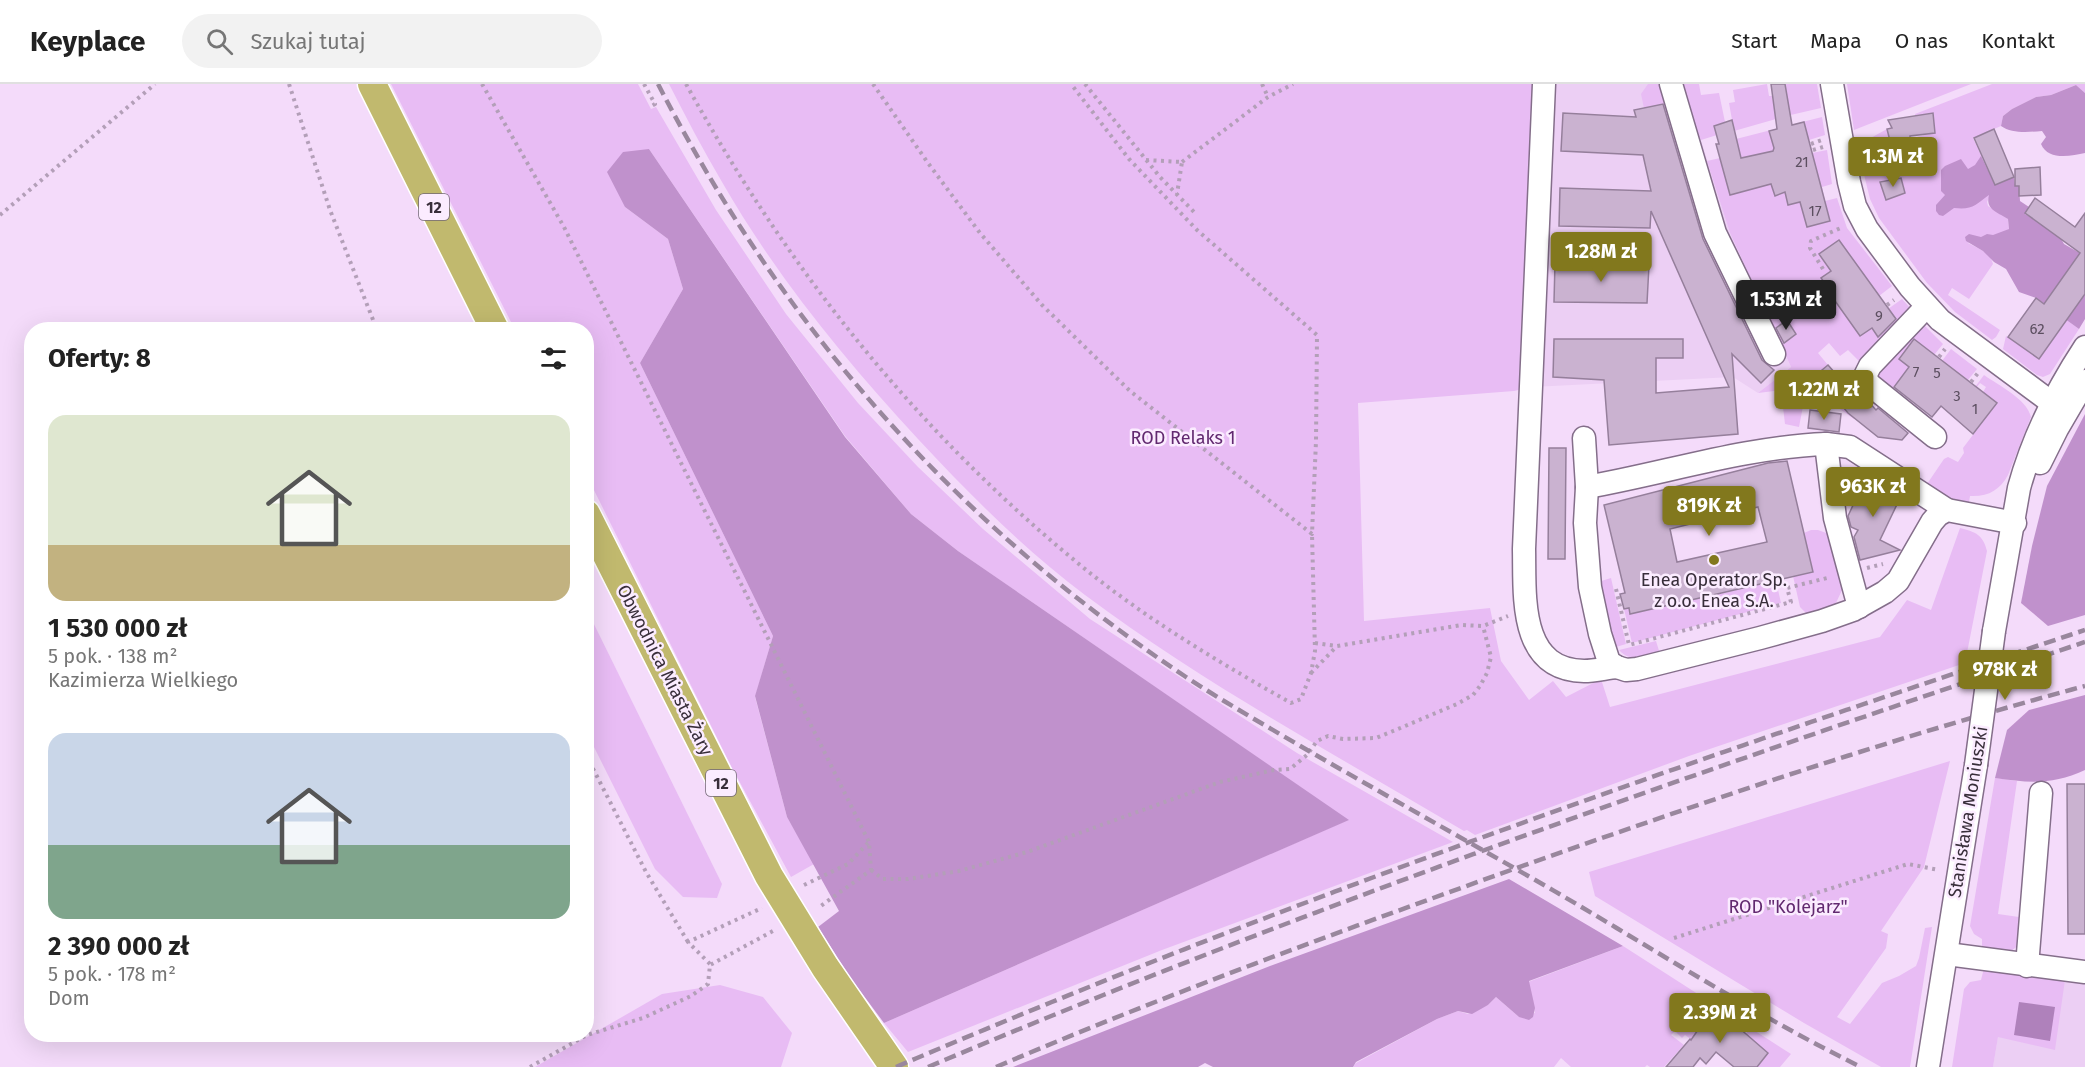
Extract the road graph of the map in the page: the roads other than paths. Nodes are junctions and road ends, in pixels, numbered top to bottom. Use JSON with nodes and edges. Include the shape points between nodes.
{"nodes":[{"id":1,"x":372,"y":84,"type":"edge"},
{"id":2,"x":1544,"y":84,"type":"edge"},
{"id":3,"x":1671,"y":84,"type":"edge"},
{"id":4,"x":1832,"y":84,"type":"edge"},
{"id":5,"x":1927,"y":306,"type":"junction"},
{"id":6,"x":491,"y":322,"type":"edge"},
{"id":7,"x":2085,"y":347,"type":"edge"},
{"id":8,"x":1774,"y":354,"type":"dead end"},
{"id":9,"x":2085,"y":381,"type":"edge"},
{"id":10,"x":2052,"y":403,"type":"junction"},
{"id":11,"x":1935,"y":437,"type":"dead end"},
{"id":12,"x":1584,"y":438,"type":"dead end"},
{"id":13,"x":1826,"y":444,"type":"junction"},
{"id":14,"x":1587,"y":487,"type":"junction"},
{"id":15,"x":1947,"y":510,"type":"junction"},
{"id":16,"x":2014,"y":523,"type":"junction"},
{"id":17,"x":594,"y":530,"type":"edge"},
{"id":18,"x":1859,"y":607,"type":"junction"},
{"id":19,"x":1617,"y":667,"type":"junction"},
{"id":20,"x":2041,"y":793,"type":"dead end"},
{"id":21,"x":1947,"y":954,"type":"junction"},
{"id":22,"x":2027,"y":966,"type":"junction"},
{"id":23,"x":2085,"y":972,"type":"edge"},
{"id":24,"x":894,"y":1067,"type":"edge"},
{"id":25,"x":1928,"y":1067,"type":"edge"}],
"edges":[{"from":1,"to":6,"type":"main road","number":"12"},
{"from":2,"to":19,"type":"street","via":[[1524,549],[1525,609],[1534,640],[1548,660],[1583,671]]},
{"from":3,"to":8,"type":"street","via":[[1715,232]]},
{"from":4,"to":5,"type":"street","via":[[1858,214]]},
{"from":5,"to":10,"type":"street","via":[[1949,327]]},
{"from":5,"to":11,"type":"street","via":[[1865,376],[1869,384]]},
{"from":7,"to":10,"type":"street","name":"Stanisława Moniuszki"},
{"from":9,"to":16,"type":"street","name":"Stanisława Moniuszki","via":[[2057,429]]},
{"from":10,"to":16,"type":"street","name":"Stanisława Moniuszki","via":[[2025,468]]},
{"from":12,"to":14,"type":"street"},
{"from":13,"to":14,"type":"street","via":[[1744,454]]},
{"from":13,"to":15,"type":"street","via":[[1851,447]]},
{"from":13,"to":18,"type":"street","via":[[1835,518]]},
{"from":14,"to":19,"type":"street","via":[[1585,523],[1590,587],[1609,662]]},
{"from":15,"to":16,"type":"street"},
{"from":15,"to":18,"type":"street","via":[[1932,522],[1893,587]]},
{"from":16,"to":21,"type":"street","name":"Stanisława Moniuszki","bridge":true,"via":[[1994,631]]},
{"from":17,"to":24,"type":"main road","name":"Obwodnica Miasta Żary","number":"12","via":[[769,876]]},
{"from":18,"to":19,"type":"street","via":[[1822,621],[1694,655],[1637,669]]},
{"from":20,"to":22,"type":"street"},
{"from":21,"to":22,"type":"street"},
{"from":21,"to":25,"type":"street","name":"Stanisława Moniuszki"},
{"from":22,"to":23,"type":"street"}]}
